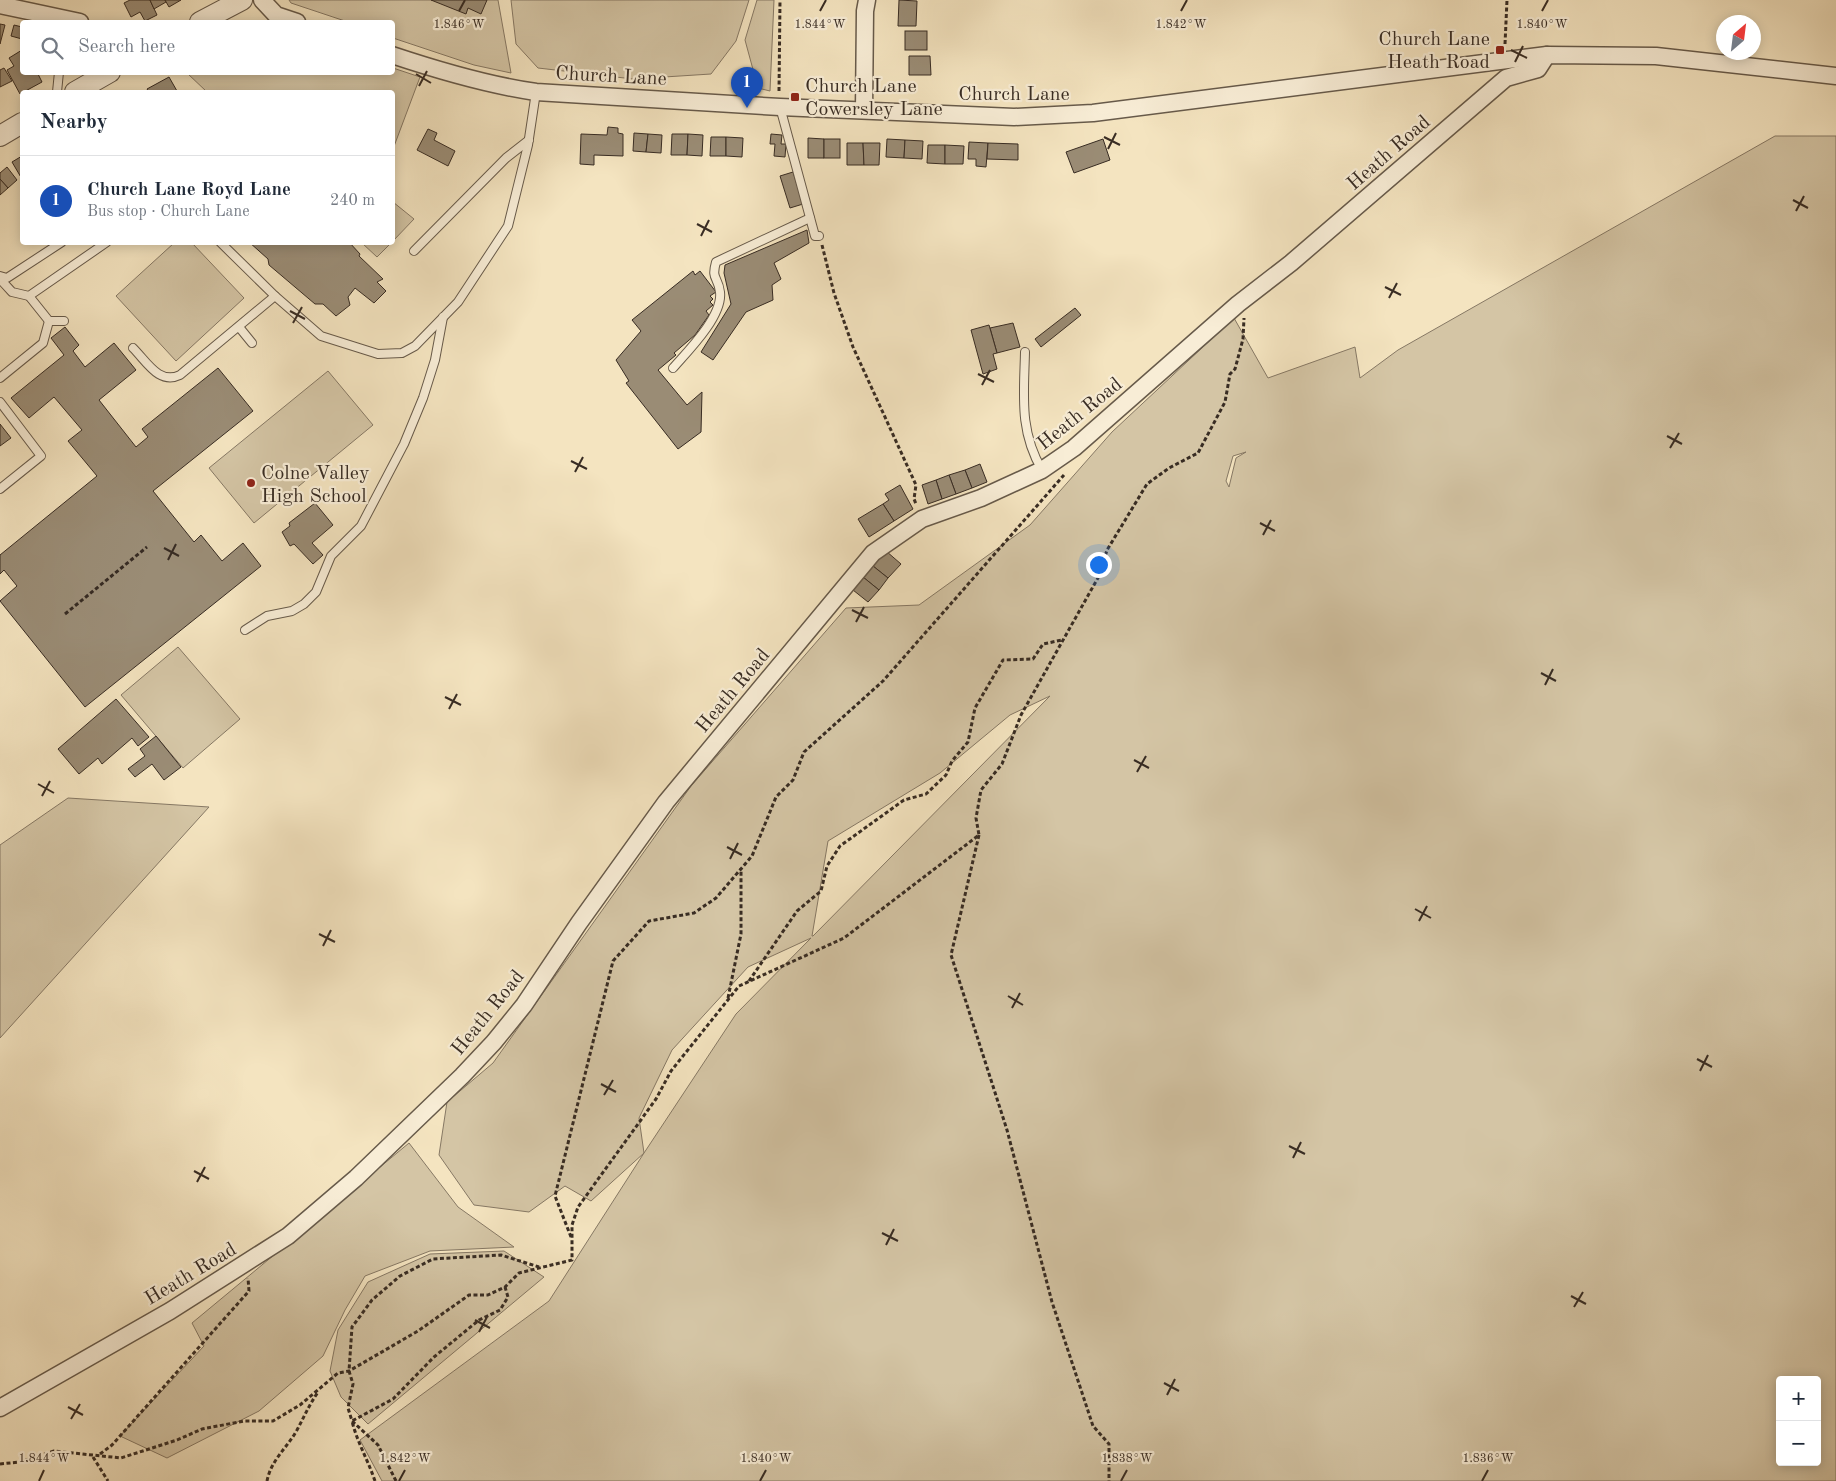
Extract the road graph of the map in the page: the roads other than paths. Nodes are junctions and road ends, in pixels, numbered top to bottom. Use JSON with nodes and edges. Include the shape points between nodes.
{"nodes":[{"id":1,"x":242,"y":0,"type":"edge"},
{"id":2,"x":262,"y":0,"type":"edge"},
{"id":3,"x":867,"y":0,"type":"edge"},
{"id":4,"x":0,"y":5,"type":"edge"},
{"id":5,"x":71,"y":20,"type":"edge"},
{"id":6,"x":204,"y":20,"type":"edge"},
{"id":7,"x":291,"y":20,"type":"edge"},
{"id":8,"x":1547,"y":55,"type":"junction"},
{"id":9,"x":395,"y":56,"type":"edge"},
{"id":10,"x":59,"y":75,"type":"edge"},
{"id":11,"x":105,"y":75,"type":"edge"},
{"id":12,"x":1836,"y":76,"type":"edge"},
{"id":13,"x":57,"y":90,"type":"edge"},
{"id":14,"x":78,"y":90,"type":"edge"},
{"id":15,"x":536,"y":92,"type":"junction"},
{"id":16,"x":780,"y":107,"type":"junction"},
{"id":17,"x":864,"y":110,"type":"junction"},
{"id":18,"x":20,"y":124,"type":"edge"},
{"id":19,"x":0,"y":136,"type":"edge"},
{"id":20,"x":529,"y":140,"type":"junction"},
{"id":21,"x":810,"y":218,"type":"junction"},
{"id":22,"x":819,"y":236,"type":"road end"},
{"id":23,"x":57,"y":245,"type":"edge"},
{"id":24,"x":103,"y":245,"type":"edge"},
{"id":25,"x":223,"y":245,"type":"edge"},
{"id":26,"x":414,"y":251,"type":"dead end"},
{"id":27,"x":0,"y":278,"type":"edge"},
{"id":28,"x":29,"y":296,"type":"junction"},
{"id":29,"x":275,"y":296,"type":"junction"},
{"id":30,"x":444,"y":317,"type":"junction"},
{"id":31,"x":48,"y":321,"type":"junction"},
{"id":32,"x":64,"y":321,"type":"dead end"},
{"id":33,"x":238,"y":327,"type":"junction"},
{"id":34,"x":252,"y":343,"type":"dead end"},
{"id":35,"x":134,"y":348,"type":"dead end"},
{"id":36,"x":1025,"y":352,"type":"dead end"},
{"id":37,"x":673,"y":368,"type":"dead end"},
{"id":38,"x":0,"y":378,"type":"edge"},
{"id":39,"x":0,"y":402,"type":"edge"},
{"id":40,"x":1042,"y":470,"type":"junction"},
{"id":41,"x":0,"y":489,"type":"edge"},
{"id":42,"x":245,"y":630,"type":"dead end"},
{"id":43,"x":0,"y":1408,"type":"edge"}],
"edges":[{"from":1,"to":6,"type":"street"},
{"from":2,"to":7,"type":"street","via":[[276,15]]},
{"from":3,"to":17,"type":"street"},
{"from":4,"to":5,"type":"street"},
{"from":8,"to":12,"type":"street","name":"Church Lane","via":[[1656,56]]},
{"from":8,"to":17,"type":"street","name":"Church Lane","via":[[1093,113],[1014,117]]},
{"from":8,"to":40,"type":"street","name":"Heath Road","via":[[1538,69],[1506,78],[1291,263],[1238,304],[1074,448]]},
{"from":9,"to":15,"type":"street","name":"Church Lane","via":[[502,87]]},
{"from":10,"to":13,"type":"lane"},
{"from":11,"to":14,"type":"street"},
{"from":15,"to":16,"type":"street","name":"Church Lane"},
{"from":15,"to":20,"type":"lane"},
{"from":16,"to":17,"type":"street","name":"Church Lane"},
{"from":16,"to":21,"type":"lane"},
{"from":18,"to":19,"type":"street"},
{"from":20,"to":26,"type":"lane","via":[[506,158]]},
{"from":20,"to":30,"type":"lane","via":[[508,226],[458,302]]},
{"from":21,"to":22,"type":"lane","via":[[815,236]]},
{"from":21,"to":37,"type":"lane","via":[[716,262],[713,273],[720,292],[715,313],[698,340]]},
{"from":23,"to":27,"type":"lane","via":[[7,278]]},
{"from":24,"to":28,"type":"lane"},
{"from":25,"to":29,"type":"lane"},
{"from":27,"to":28,"type":"lane","via":[[12,292]]},
{"from":28,"to":31,"type":"lane"},
{"from":29,"to":30,"type":"lane","via":[[321,336],[378,354],[402,353],[415,346]]},
{"from":29,"to":33,"type":"lane"},
{"from":30,"to":42,"type":"lane","via":[[423,398],[404,444],[361,526],[331,556],[316,592],[304,604],[267,616]]},
{"from":31,"to":32,"type":"lane"},
{"from":31,"to":38,"type":"lane","via":[[43,343]]},
{"from":33,"to":34,"type":"lane"},
{"from":33,"to":35,"type":"lane","via":[[180,375],[172,378],[161,377]]},
{"from":36,"to":40,"type":"lane","via":[[1023,404],[1030,451]]},
{"from":39,"to":41,"type":"lane","via":[[41,456]]},
{"from":40,"to":43,"type":"street","name":"Heath Road","via":[[922,519],[873,553],[666,802],[494,1042],[356,1178],[288,1236],[246,1264]]}]}
